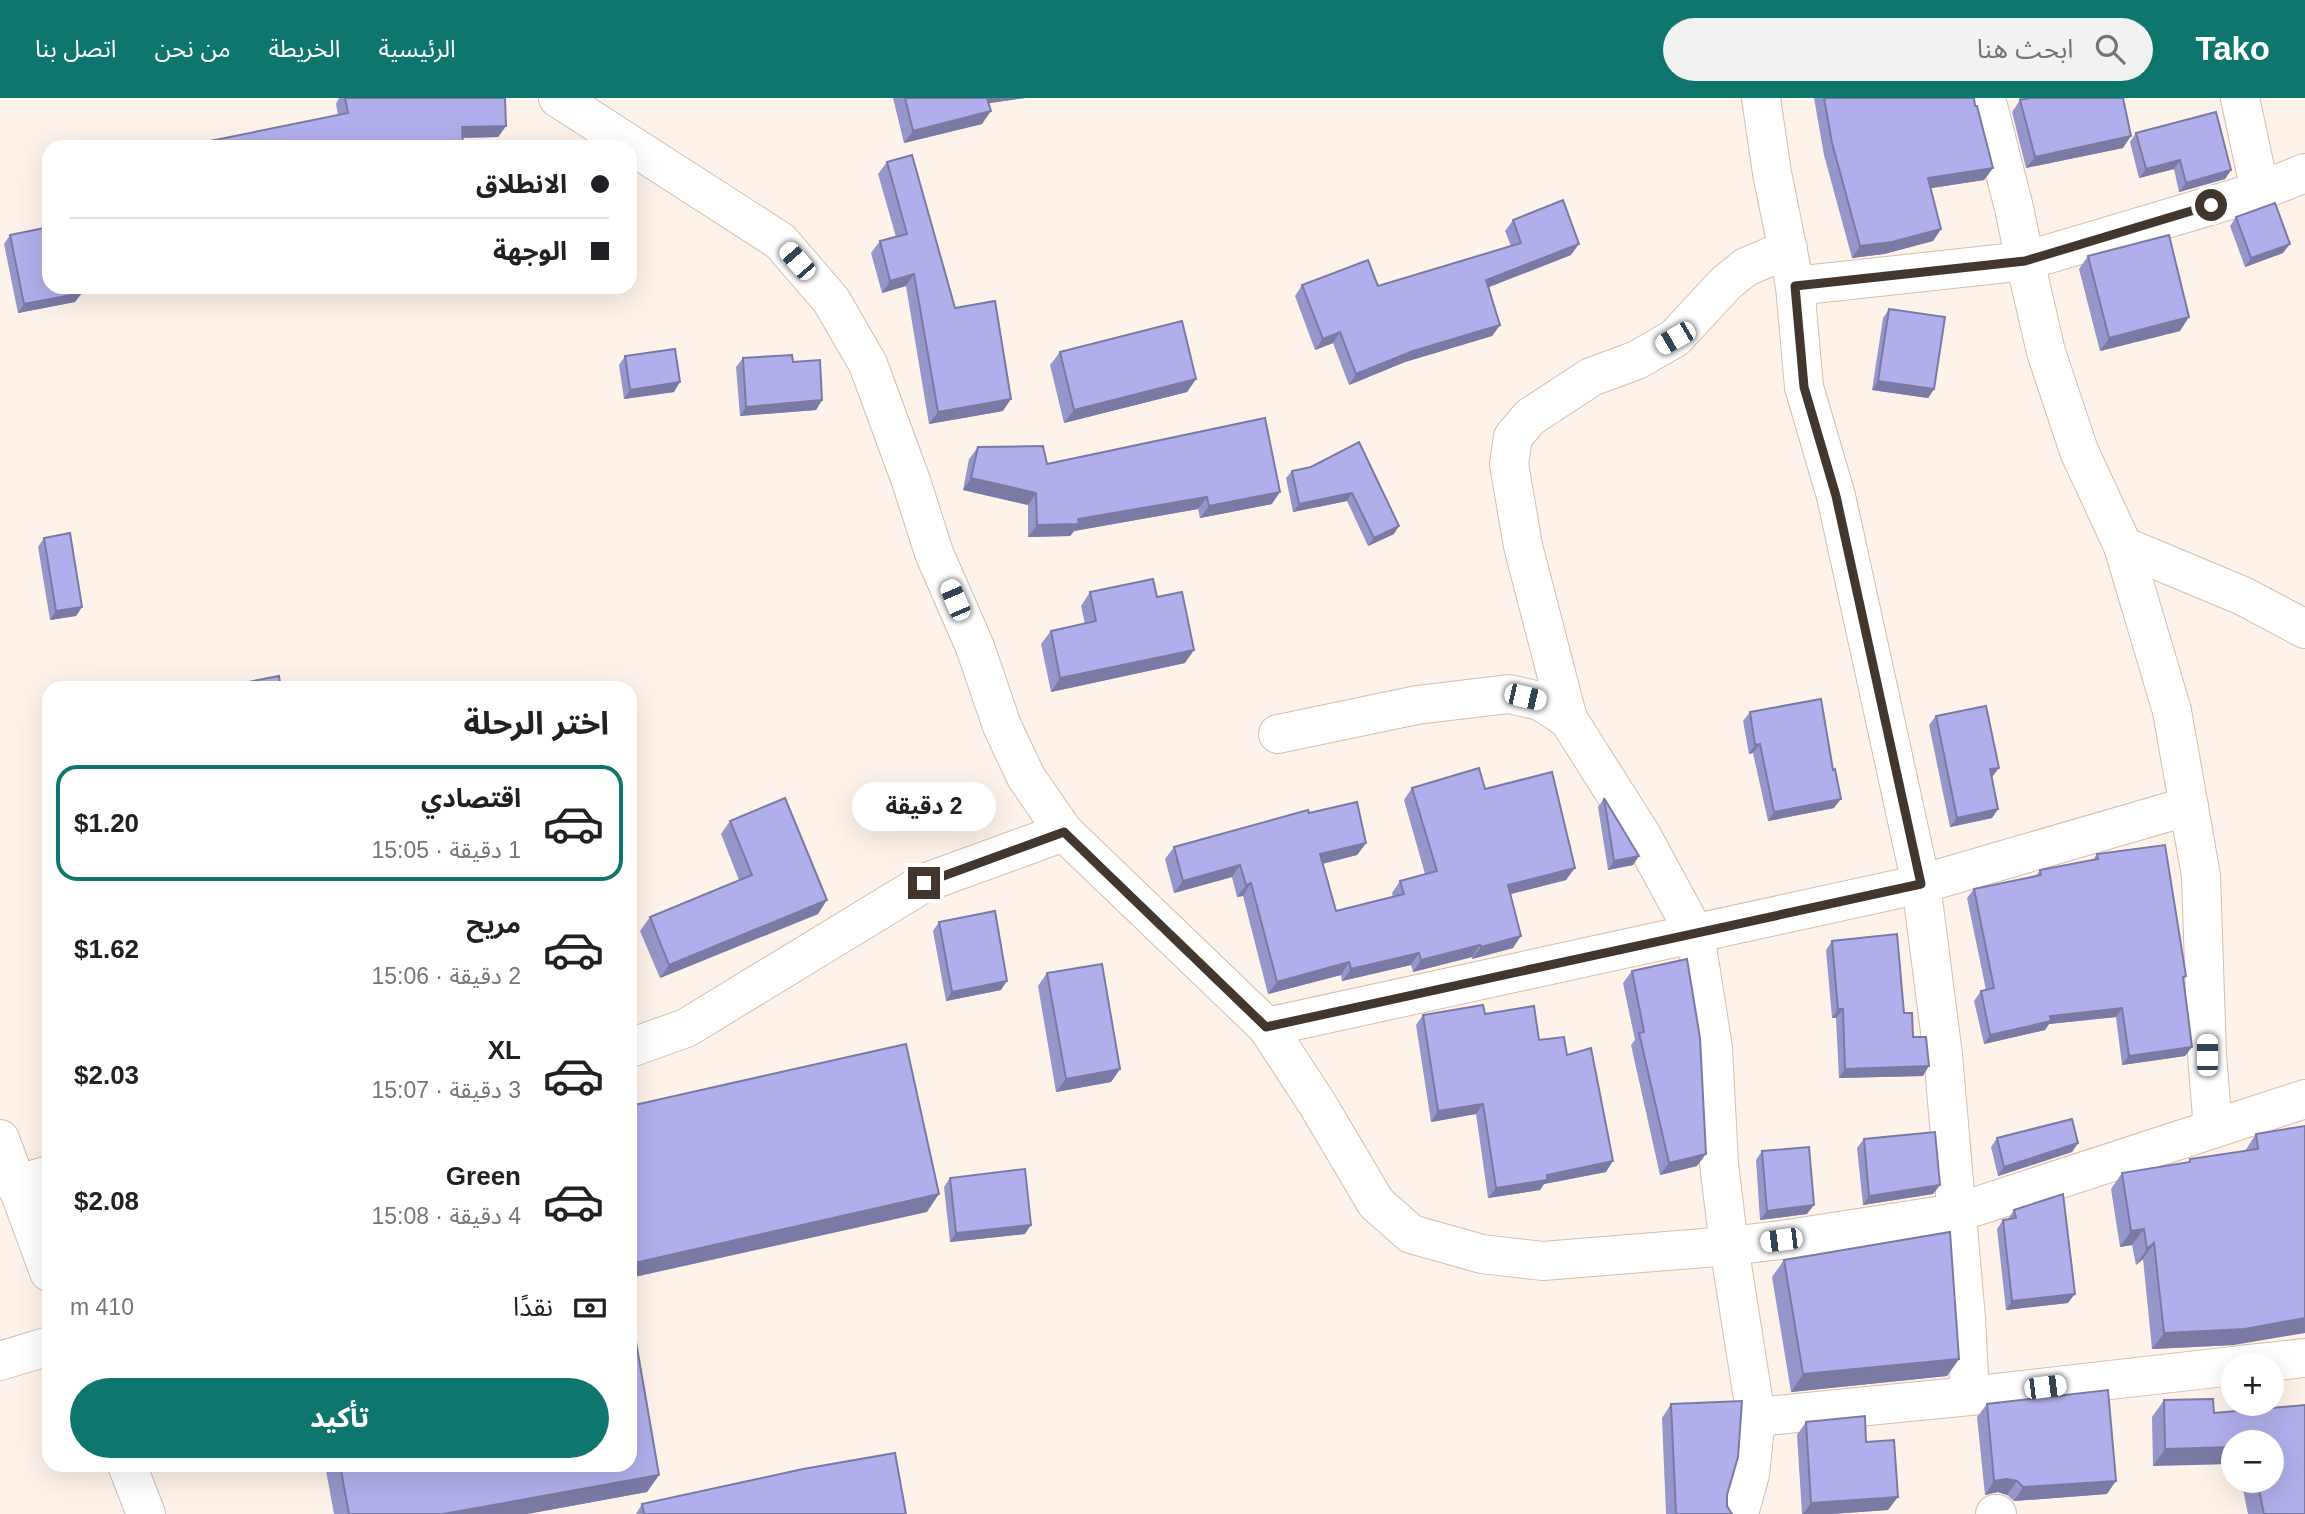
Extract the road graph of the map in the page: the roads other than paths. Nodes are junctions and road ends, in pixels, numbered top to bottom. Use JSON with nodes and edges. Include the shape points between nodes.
{"nodes":[{"id":1,"x":558,"y":98,"type":"edge"},
{"id":2,"x":1761,"y":98,"type":"edge"},
{"id":3,"x":1986,"y":98,"type":"edge"},
{"id":4,"x":2240,"y":98,"type":"edge"},
{"id":5,"x":623,"y":140,"type":"edge"},
{"id":6,"x":637,"y":149,"type":"edge"},
{"id":7,"x":2305,"y":173,"type":"edge"},
{"id":8,"x":2260,"y":191,"type":"junction"},
{"id":9,"x":1788,"y":249,"type":"junction"},
{"id":10,"x":2025,"y":261,"type":"junction"},
{"id":11,"x":1795,"y":286,"type":"junction"},
{"id":12,"x":2123,"y":546,"type":"junction"},
{"id":13,"x":2305,"y":629,"type":"edge"},
{"id":14,"x":1568,"y":719,"type":"junction"},
{"id":15,"x":1278,"y":734,"type":"dead end"},
{"id":16,"x":2189,"y":806,"type":"junction"},
{"id":17,"x":1064,"y":832,"type":"junction"},
{"id":18,"x":1921,"y":884,"type":"junction"},
{"id":19,"x":1695,"y":934,"type":"junction"},
{"id":20,"x":1266,"y":1027,"type":"junction"},
{"id":21,"x":637,"y":1046,"type":"edge"},
{"id":22,"x":2305,"y":1099,"type":"edge"},
{"id":23,"x":2213,"y":1129,"type":"junction"},
{"id":24,"x":0,"y":1139,"type":"edge"},
{"id":25,"x":32,"y":1180,"type":"edge"},
{"id":26,"x":1956,"y":1213,"type":"junction"},
{"id":27,"x":42,"y":1234,"type":"edge"},
{"id":28,"x":1729,"y":1246,"type":"junction"},
{"id":29,"x":42,"y":1348,"type":"edge"},
{"id":30,"x":2305,"y":1359,"type":"edge"},
{"id":31,"x":0,"y":1361,"type":"edge"},
{"id":32,"x":2284,"y":1361,"type":"edge"},
{"id":33,"x":2221,"y":1367,"type":"edge"},
{"id":34,"x":1970,"y":1396,"type":"junction"},
{"id":35,"x":1756,"y":1417,"type":"junction"},
{"id":36,"x":130,"y":1472,"type":"edge"},
{"id":37,"x":146,"y":1514,"type":"edge"},
{"id":38,"x":1739,"y":1514,"type":"edge"}],
"edges":[{"from":1,"to":5,"type":"street"},
{"from":2,"to":9,"type":"street"},
{"from":3,"to":10,"type":"street"},
{"from":4,"to":8,"type":"street"},
{"from":6,"to":17,"type":"street","via":[[780,241],[831,300],[868,363],[934,553],[975,647],[1002,726],[1026,776]]},
{"from":7,"to":8,"type":"street"},
{"from":8,"to":10,"type":"street"},
{"from":9,"to":11,"type":"street"},
{"from":9,"to":14,"type":"street","via":[[1746,267],[1726,282],[1675,338],[1637,360],[1591,377],[1530,416],[1513,437],[1509,464],[1523,546]]},
{"from":10,"to":11,"type":"street"},
{"from":10,"to":12,"type":"street","via":[[2046,352],[2079,451]]},
{"from":11,"to":18,"type":"street","via":[[1804,387],[1836,496]]},
{"from":12,"to":13,"type":"street","via":[[2243,596]]},
{"from":12,"to":16,"type":"street","via":[[2172,711]]},
{"from":14,"to":15,"type":"street","via":[[1540,701],[1509,694],[1417,705]]},
{"from":14,"to":19,"type":"street","via":[[1642,836]]},
{"from":16,"to":18,"type":"street"},
{"from":16,"to":23,"type":"street","via":[[2201,876]]},
{"from":17,"to":20,"type":"street"},
{"from":17,"to":21,"type":"street","via":[[924,883],[686,1028]]},
{"from":18,"to":19,"type":"street"},
{"from":18,"to":26,"type":"street","via":[[1943,1055]]},
{"from":19,"to":20,"type":"street"},
{"from":19,"to":28,"type":"street","via":[[1713,1048]]},
{"from":20,"to":28,"type":"street","via":[[1376,1203],[1411,1234],[1482,1254],[1544,1261]]},
{"from":22,"to":23,"type":"street"},
{"from":23,"to":26,"type":"street"},
{"from":24,"to":25,"type":"street"},
{"from":25,"to":27,"type":"street"},
{"from":26,"to":28,"type":"street"},
{"from":26,"to":34,"type":"street"},
{"from":28,"to":35,"type":"street"},
{"from":29,"to":31,"type":"street"},
{"from":30,"to":32,"type":"street"},
{"from":33,"to":34,"type":"street"},
{"from":34,"to":35,"type":"street"},
{"from":35,"to":38,"type":"street","via":[[1750,1474]]},
{"from":36,"to":37,"type":"street"}]}
